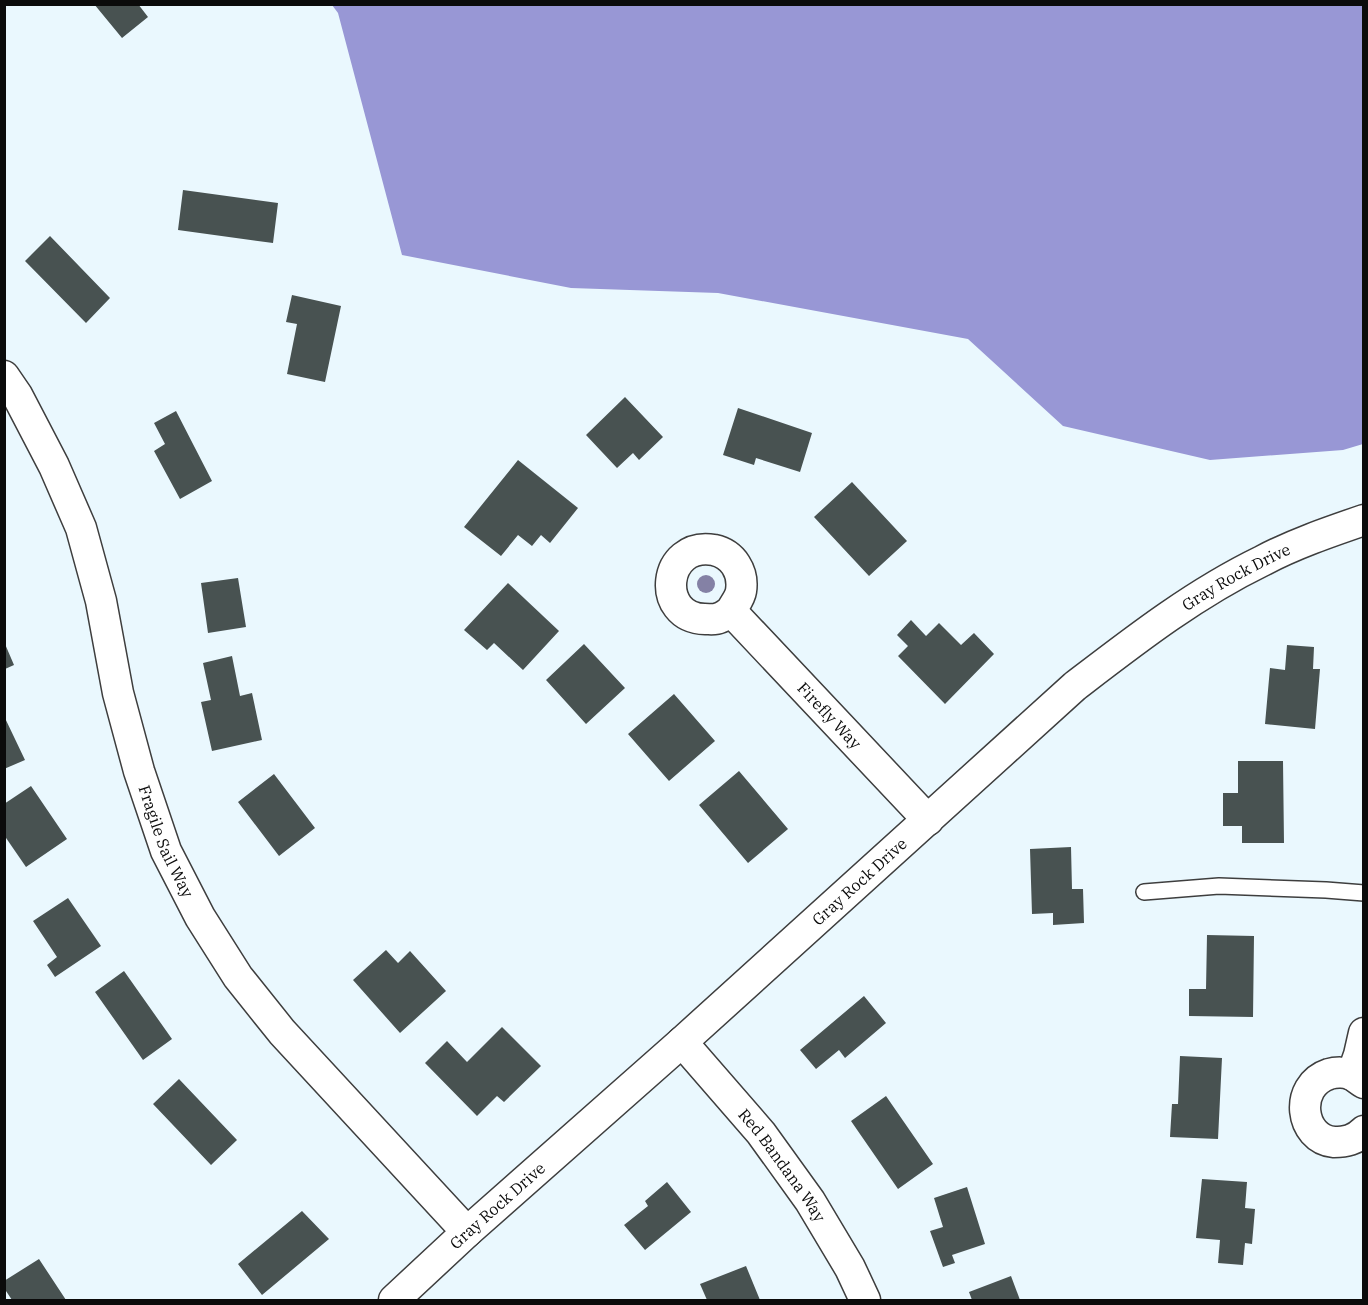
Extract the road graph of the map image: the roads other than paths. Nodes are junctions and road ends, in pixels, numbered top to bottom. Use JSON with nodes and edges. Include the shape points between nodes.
{"nodes":[{"id":1,"x":4,"y":376,"type":"edge"},
{"id":2,"x":1364,"y":520,"type":"edge"},
{"id":3,"x":731,"y":611,"type":"dead end"},
{"id":4,"x":928,"y":820,"type":"junction"},
{"id":5,"x":1144,"y":892,"type":"dead end"},
{"id":6,"x":1364,"y":893,"type":"edge"},
{"id":7,"x":1364,"y":1033,"type":"edge"},
{"id":8,"x":682,"y":1042,"type":"junction"},
{"id":9,"x":1358,"y":1079,"type":"edge"},
{"id":10,"x":1364,"y":1131,"type":"edge"},
{"id":11,"x":467,"y":1232,"type":"junction"},
{"id":12,"x":394,"y":1300,"type":"edge"},
{"id":13,"x":865,"y":1300,"type":"edge"}],
"edges":[{"from":1,"to":11,"type":"street","name":"Fragile Sail Way","via":[[54,466],[81,528],[139,771],[166,851],[200,917],[238,977],[282,1032]]},
{"from":2,"to":4,"type":"street","name":"Gray Rock Drive","via":[[1261,561],[1142,634],[1075,686]]},
{"from":3,"to":4,"type":"street","name":"Firefly Way"},
{"from":4,"to":8,"type":"street","name":"Gray Rock Drive"},
{"from":5,"to":6,"type":"lane","via":[[1219,886]]},
{"from":7,"to":9,"type":"street"},
{"from":8,"to":11,"type":"street","name":"Gray Rock Drive"},
{"from":8,"to":13,"type":"street","name":"Red Bandana Way","via":[[761,1133],[803,1191]]},
{"from":9,"to":10,"type":"street","via":[[1335,1072],[1322,1077],[1305,1100],[1305,1117],[1314,1132],[1328,1141],[1344,1142]]},
{"from":11,"to":12,"type":"street","name":"Gray Rock Drive"}]}
